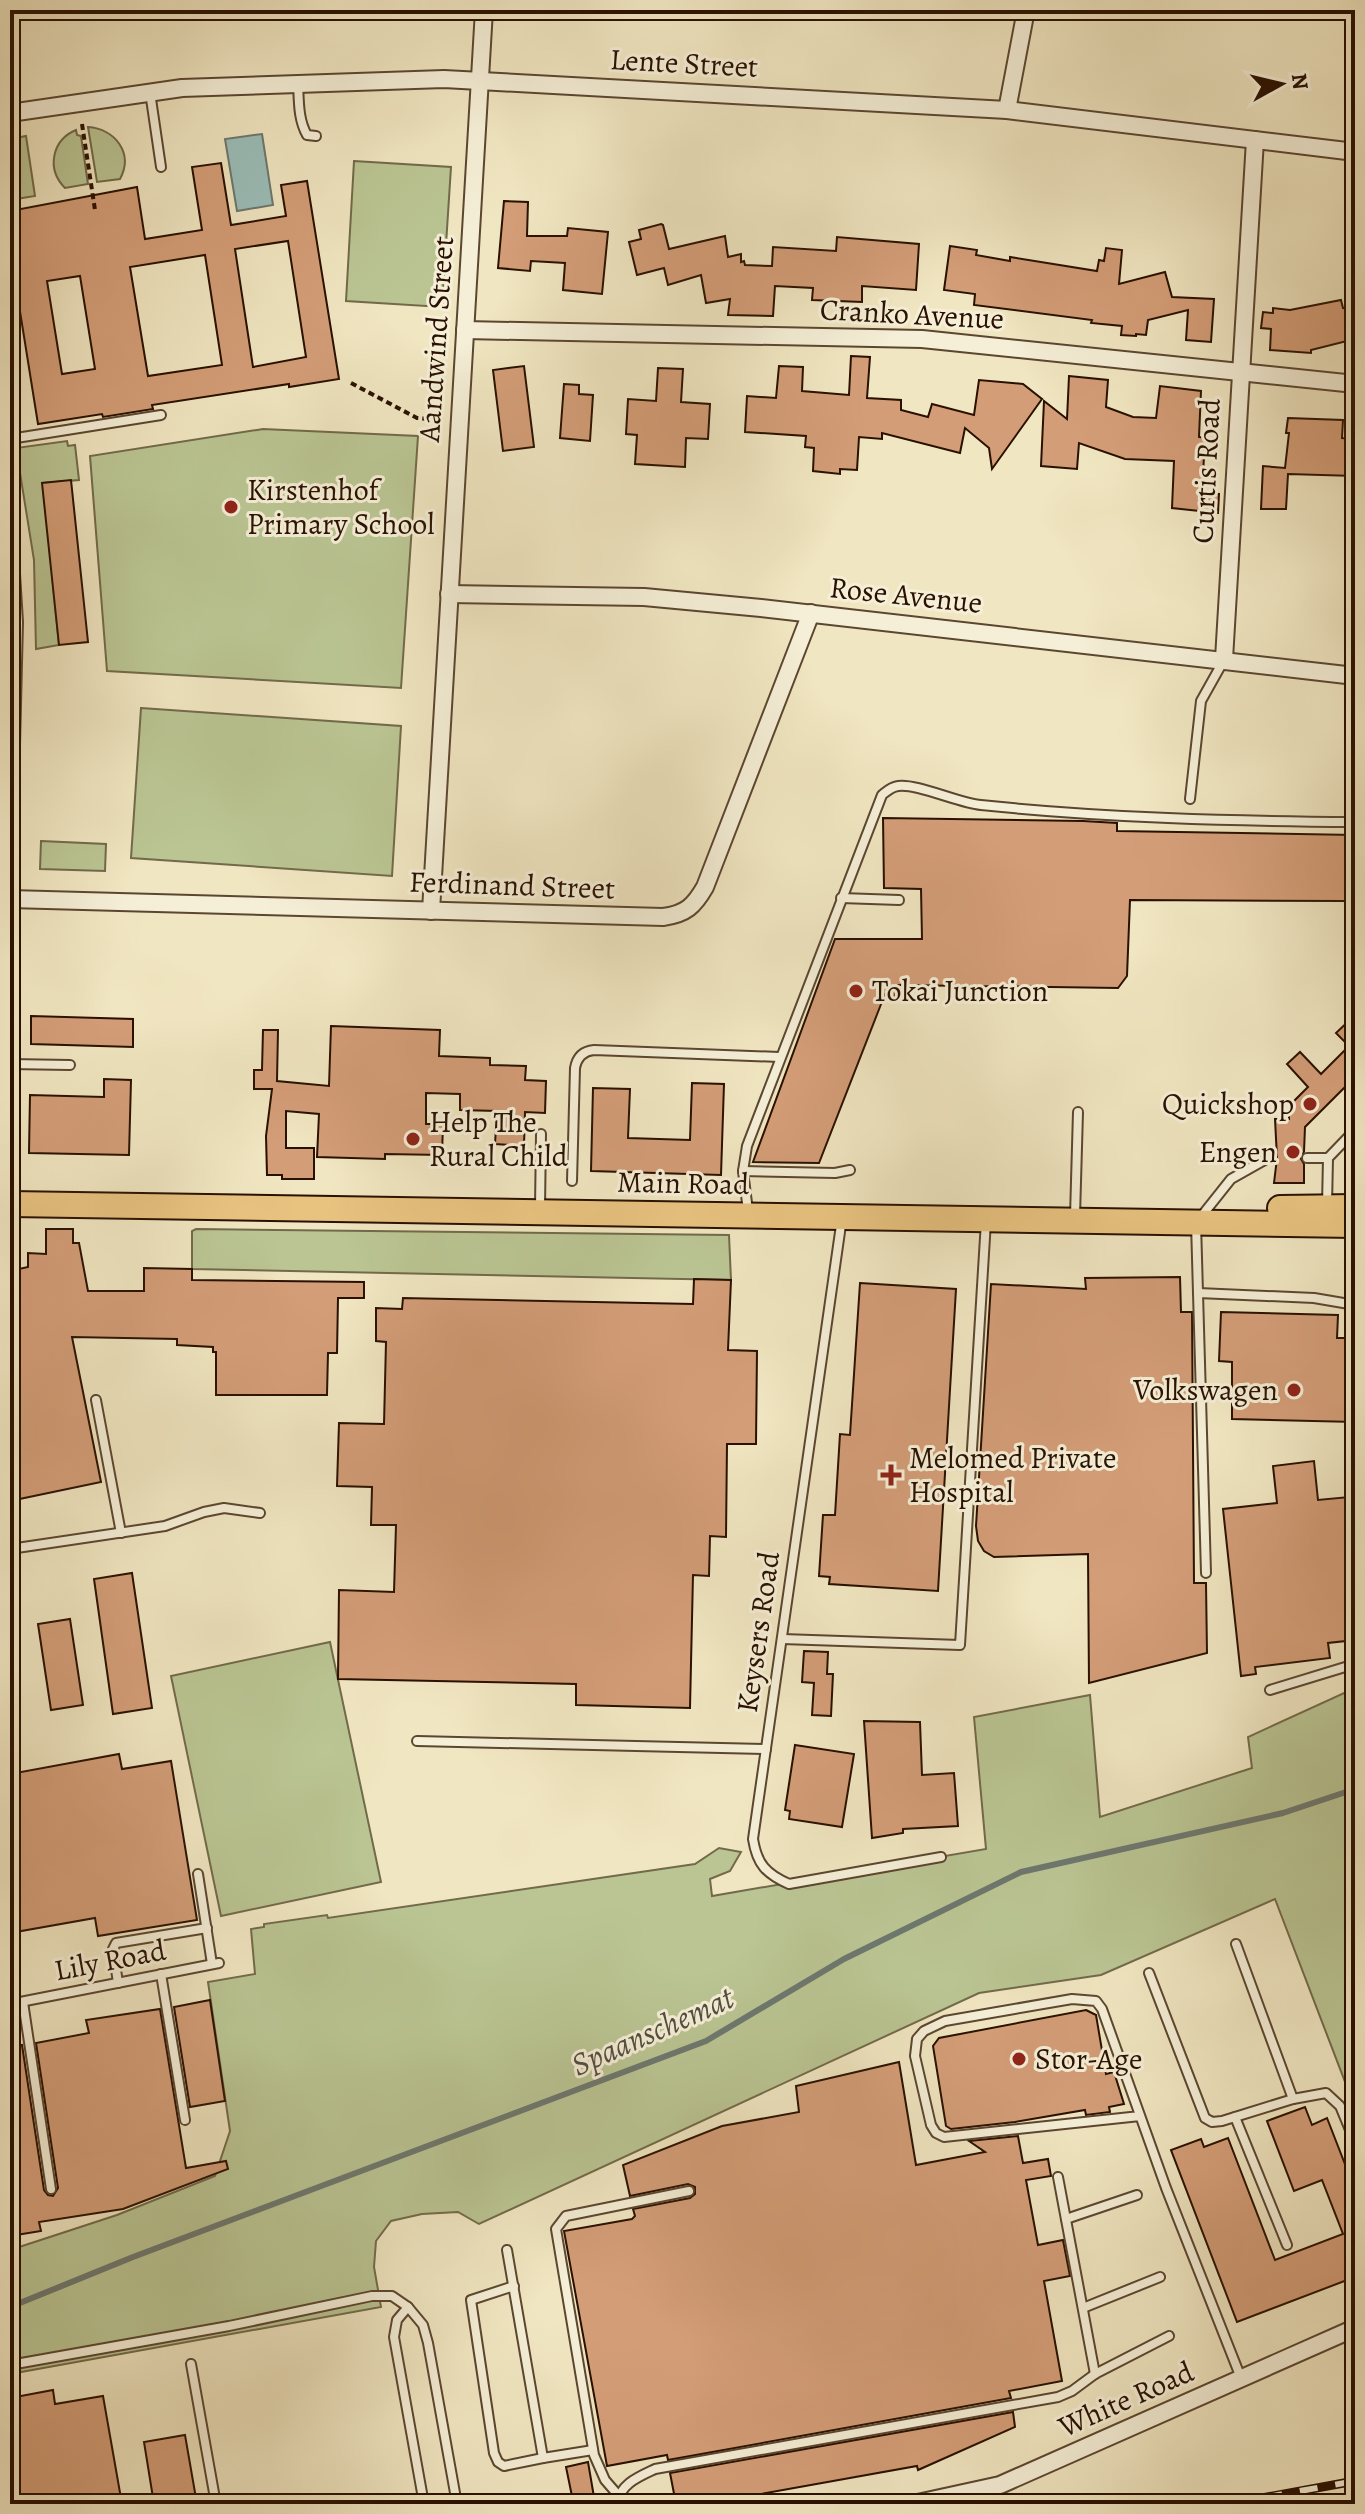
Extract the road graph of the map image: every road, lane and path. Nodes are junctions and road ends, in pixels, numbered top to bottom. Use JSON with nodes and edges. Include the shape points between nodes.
{"nodes":[{"id":1,"x":484,"y":10,"type":"edge"},
{"id":2,"x":1026,"y":10,"type":"edge"},
{"id":3,"x":480,"y":80,"type":"junction"},
{"id":4,"x":298,"y":82,"type":"junction"},
{"id":5,"x":150,"y":91,"type":"junction"},
{"id":6,"x":1007,"y":110,"type":"junction"},
{"id":7,"x":10,"y":113,"type":"edge"},
{"id":8,"x":82,"y":124,"type":"dead end"},
{"id":9,"x":316,"y":136,"type":"dead end"},
{"id":10,"x":1255,"y":140,"type":"junction"},
{"id":11,"x":1355,"y":152,"type":"edge"},
{"id":12,"x":161,"y":167,"type":"dead end"},
{"id":13,"x":95,"y":210,"type":"dead end"},
{"id":14,"x":465,"y":330,"type":"junction"},
{"id":15,"x":1240,"y":371,"type":"junction"},
{"id":16,"x":351,"y":383,"type":"dead end"},
{"id":17,"x":1355,"y":384,"type":"edge"},
{"id":18,"x":161,"y":415,"type":"dead end"},
{"id":19,"x":445,"y":420,"type":"dead end"},
{"id":20,"x":10,"y":439,"type":"edge"},
{"id":21,"x":10,"y":558,"type":"edge"},
{"id":22,"x":449,"y":594,"type":"junction"},
{"id":23,"x":811,"y":613,"type":"junction"},
{"id":24,"x":1224,"y":659,"type":"junction"},
{"id":25,"x":11,"y":664,"type":"edge"},
{"id":26,"x":1355,"y":676,"type":"edge"},
{"id":27,"x":10,"y":786,"type":"edge"},
{"id":28,"x":1190,"y":799,"type":"dead end"},
{"id":29,"x":1355,"y":822,"type":"edge"},
{"id":30,"x":841,"y":898,"type":"junction"},
{"id":31,"x":10,"y":899,"type":"edge"},
{"id":32,"x":899,"y":900,"type":"dead end"},
{"id":33,"x":431,"y":911,"type":"junction"},
{"id":34,"x":779,"y":1057,"type":"junction"},
{"id":35,"x":10,"y":1064,"type":"edge"},
{"id":36,"x":70,"y":1065,"type":"dead end"},
{"id":37,"x":1078,"y":1112,"type":"dead end"},
{"id":38,"x":1355,"y":1130,"type":"edge"},
{"id":39,"x":541,"y":1134,"type":"dead end"},
{"id":40,"x":1270,"y":1157,"type":"dead end"},
{"id":41,"x":1307,"y":1158,"type":"dead end"},
{"id":42,"x":1328,"y":1158,"type":"junction"},
{"id":43,"x":850,"y":1170,"type":"dead end"},
{"id":44,"x":743,"y":1171,"type":"junction"},
{"id":45,"x":572,"y":1181,"type":"dead end"},
{"id":46,"x":12,"y":1204,"type":"edge"},
{"id":47,"x":1355,"y":1207,"type":"edge"},
{"id":48,"x":540,"y":1213,"type":"junction"},
{"id":49,"x":1075,"y":1213,"type":"junction"},
{"id":50,"x":748,"y":1216,"type":"junction"},
{"id":51,"x":1201,"y":1216,"type":"junction"},
{"id":52,"x":1327,"y":1216,"type":"junction"},
{"id":53,"x":842,"y":1217,"type":"junction"},
{"id":54,"x":916,"y":1218,"type":"junction"},
{"id":55,"x":986,"y":1220,"type":"junction"},
{"id":56,"x":1355,"y":1225,"type":"edge"},
{"id":57,"x":15,"y":1258,"type":"dead end"},
{"id":58,"x":1198,"y":1293,"type":"junction"},
{"id":59,"x":1355,"y":1305,"type":"edge"},
{"id":60,"x":96,"y":1400,"type":"dead end"},
{"id":61,"x":260,"y":1513,"type":"dead end"},
{"id":62,"x":121,"y":1533,"type":"junction"},
{"id":63,"x":10,"y":1549,"type":"edge"},
{"id":64,"x":1206,"y":1573,"type":"dead end"},
{"id":65,"x":782,"y":1639,"type":"junction"},
{"id":66,"x":1355,"y":1664,"type":"edge"},
{"id":67,"x":1270,"y":1690,"type":"dead end"},
{"id":68,"x":417,"y":1741,"type":"dead end"},
{"id":69,"x":766,"y":1749,"type":"junction"},
{"id":70,"x":941,"y":1857,"type":"dead end"},
{"id":71,"x":198,"y":1874,"type":"dead end"},
{"id":72,"x":207,"y":1928,"type":"junction"},
{"id":73,"x":1236,"y":1944,"type":"dead end"},
{"id":74,"x":1149,"y":1973,"type":"dead end"},
{"id":75,"x":161,"y":1974,"type":"junction"},
{"id":76,"x":118,"y":1983,"type":"junction"},
{"id":77,"x":23,"y":2002,"type":"junction"},
{"id":78,"x":10,"y":2004,"type":"edge"},
{"id":79,"x":1293,"y":2099,"type":"junction"},
{"id":80,"x":1140,"y":2116,"type":"junction"},
{"id":81,"x":1235,"y":2117,"type":"junction"},
{"id":82,"x":185,"y":2120,"type":"dead end"},
{"id":83,"x":1355,"y":2142,"type":"edge"},
{"id":84,"x":1058,"y":2177,"type":"dead end"},
{"id":85,"x":51,"y":2189,"type":"dead end"},
{"id":86,"x":689,"y":2191,"type":"dead end"},
{"id":87,"x":1137,"y":2195,"type":"dead end"},
{"id":88,"x":1066,"y":2219,"type":"junction"},
{"id":89,"x":1287,"y":2245,"type":"dead end"},
{"id":90,"x":507,"y":2250,"type":"dead end"},
{"id":91,"x":1160,"y":2277,"type":"dead end"},
{"id":92,"x":514,"y":2286,"type":"junction"},
{"id":93,"x":408,"y":2307,"type":"junction"},
{"id":94,"x":1083,"y":2308,"type":"junction"},
{"id":95,"x":1355,"y":2328,"type":"edge"},
{"id":96,"x":1169,"y":2336,"type":"dead end"},
{"id":97,"x":191,"y":2364,"type":"dead end"},
{"id":98,"x":10,"y":2365,"type":"edge"},
{"id":99,"x":1095,"y":2374,"type":"junction"},
{"id":100,"x":1241,"y":2379,"type":"junction"},
{"id":101,"x":593,"y":2450,"type":"junction"},
{"id":102,"x":543,"y":2458,"type":"junction"},
{"id":103,"x":618,"y":2499,"type":"edge"},
{"id":104,"x":216,"y":2504,"type":"edge"},
{"id":105,"x":424,"y":2504,"type":"edge"},
{"id":106,"x":457,"y":2504,"type":"edge"},
{"id":107,"x":913,"y":2504,"type":"edge"}],
"edges":[{"from":1,"to":3,"type":"street","name":"Aandwind Street"},
{"from":2,"to":6,"type":"street"},
{"from":3,"to":4,"type":"street","name":"Lente Street"},
{"from":3,"to":6,"type":"street","name":"Lente Street"},
{"from":3,"to":14,"type":"street","name":"Aandwind Street"},
{"from":4,"to":5,"type":"street","name":"Lente Street"},
{"from":4,"to":9,"type":"lane","via":[[303,127],[307,135]]},
{"from":5,"to":7,"type":"street","name":"Lente Street"},
{"from":5,"to":12,"type":"lane"},
{"from":6,"to":10,"type":"street","name":"Lente Street"},
{"from":8,"to":13,"type":"path"},
{"from":10,"to":11,"type":"street","name":"Lente Street"},
{"from":10,"to":15,"type":"street","name":"Curtis Road"},
{"from":14,"to":15,"type":"street","name":"Cranko Avenue","via":[[922,339]]},
{"from":14,"to":22,"type":"street","name":"Aandwind Street"},
{"from":15,"to":17,"type":"street","name":"Cranko Avenue"},
{"from":15,"to":24,"type":"street","name":"Curtis Road"},
{"from":16,"to":19,"type":"path","via":[[417,418]]},
{"from":18,"to":20,"type":"lane"},
{"from":21,"to":25,"type":"street"},
{"from":22,"to":23,"type":"street","name":"Rose Avenue","via":[[644,597]]},
{"from":22,"to":33,"type":"street","name":"Aandwind Street"},
{"from":23,"to":24,"type":"street","name":"Rose Avenue"},
{"from":23,"to":33,"type":"street","name":"Ferdinand Street","via":[[705,887],[687,911],[663,917]]},
{"from":24,"to":26,"type":"street","name":"Rose Avenue"},
{"from":24,"to":28,"type":"lane","name":"Curtis Road","via":[[1201,701]]},
{"from":25,"to":27,"type":"street"},
{"from":29,"to":30,"type":"lane","via":[[993,806],[899,785],[882,795]]},
{"from":30,"to":32,"type":"lane"},
{"from":30,"to":34,"type":"lane"},
{"from":31,"to":33,"type":"street","name":"Ferdinand Street"},
{"from":34,"to":44,"type":"lane"},
{"from":34,"to":45,"type":"lane","via":[[594,1050],[583,1054],[575,1068]]},
{"from":35,"to":36,"type":"lane"},
{"from":37,"to":49,"type":"lane"},
{"from":38,"to":42,"type":"lane"},
{"from":39,"to":48,"type":"lane"},
{"from":40,"to":51,"type":"lane","via":[[1231,1179]]},
{"from":41,"to":42,"type":"lane"},
{"from":42,"to":52,"type":"lane"},
{"from":43,"to":44,"type":"lane"},
{"from":44,"to":50,"type":"lane"},
{"from":46,"to":48,"type":"main road","name":"Main Road"},
{"from":46,"to":57,"type":"lane"},
{"from":47,"to":52,"type":"main road"},
{"from":48,"to":50,"type":"main road","name":"Main Road"},
{"from":49,"to":51,"type":"main road","name":"Main Road"},
{"from":49,"to":54,"type":"main road","via":[[962,1204]]},
{"from":49,"to":55,"type":"main road","name":"Main Road"},
{"from":50,"to":53,"type":"main road","name":"Main Road"},
{"from":51,"to":52,"type":"main road","name":"Main Road"},
{"from":51,"to":58,"type":"lane"},
{"from":52,"to":56,"type":"main road","name":"Main Road"},
{"from":53,"to":54,"type":"main road","name":"Main Road"},
{"from":53,"to":65,"type":"lane","name":"Keysers Road"},
{"from":54,"to":55,"type":"main road","name":"Main Road"},
{"from":55,"to":65,"type":"lane","via":[[960,1645]]},
{"from":58,"to":59,"type":"lane"},
{"from":58,"to":64,"type":"lane"},
{"from":60,"to":62,"type":"lane"},
{"from":61,"to":62,"type":"lane","via":[[224,1508]]},
{"from":62,"to":63,"type":"lane"},
{"from":65,"to":69,"type":"lane","name":"Keysers Road"},
{"from":66,"to":67,"type":"lane"},
{"from":68,"to":69,"type":"lane"},
{"from":69,"to":70,"type":"lane","name":"Keysers Road","via":[[753,1839],[762,1869],[773,1877],[789,1884]]},
{"from":71,"to":72,"type":"lane"},
{"from":72,"to":75,"type":"lane","name":"Lily Road","via":[[216,1963]]},
{"from":72,"to":76,"type":"lane","via":[[116,1943]]},
{"from":73,"to":79,"type":"lane"},
{"from":74,"to":81,"type":"lane","via":[[1205,2118],[1212,2122]]},
{"from":75,"to":76,"type":"lane","name":"Lily Road"},
{"from":75,"to":82,"type":"lane"},
{"from":76,"to":77,"type":"lane","name":"Lily Road"},
{"from":77,"to":78,"type":"lane","name":"Lily Road"},
{"from":77,"to":85,"type":"lane"},
{"from":79,"to":81,"type":"lane"},
{"from":79,"to":83,"type":"lane","via":[[1326,2093],[1340,2106]]},
{"from":80,"to":80,"type":"lane","via":[[1096,2001],[1072,1999],[945,2021],[917,2039],[915,2056],[931,2125],[944,2137]]},
{"from":80,"to":100,"type":"lane"},
{"from":81,"to":89,"type":"lane"},
{"from":84,"to":88,"type":"lane"},
{"from":86,"to":101,"type":"lane","via":[[566,2216],[556,2229]]},
{"from":87,"to":88,"type":"lane"},
{"from":88,"to":94,"type":"lane"},
{"from":90,"to":92,"type":"lane"},
{"from":91,"to":94,"type":"lane"},
{"from":92,"to":102,"type":"lane"},
{"from":92,"to":102,"type":"lane","via":[[471,2300],[494,2453],[504,2466]]},
{"from":93,"to":98,"type":"lane","via":[[392,2296],[372,2296]]},
{"from":93,"to":105,"type":"lane","via":[[397,2320],[394,2337]]},
{"from":93,"to":106,"type":"lane","via":[[423,2325],[428,2343]]},
{"from":94,"to":99,"type":"lane"},
{"from":95,"to":100,"type":"street","name":"White Road"},
{"from":96,"to":99,"type":"lane"},
{"from":97,"to":104,"type":"lane"},
{"from":99,"to":103,"type":"lane","via":[[1072,2391],[1043,2401],[655,2469],[627,2484]]},
{"from":100,"to":107,"type":"street","name":"White Road","via":[[1000,2485]]},
{"from":101,"to":102,"type":"lane"},
{"from":101,"to":103,"type":"lane"}]}
